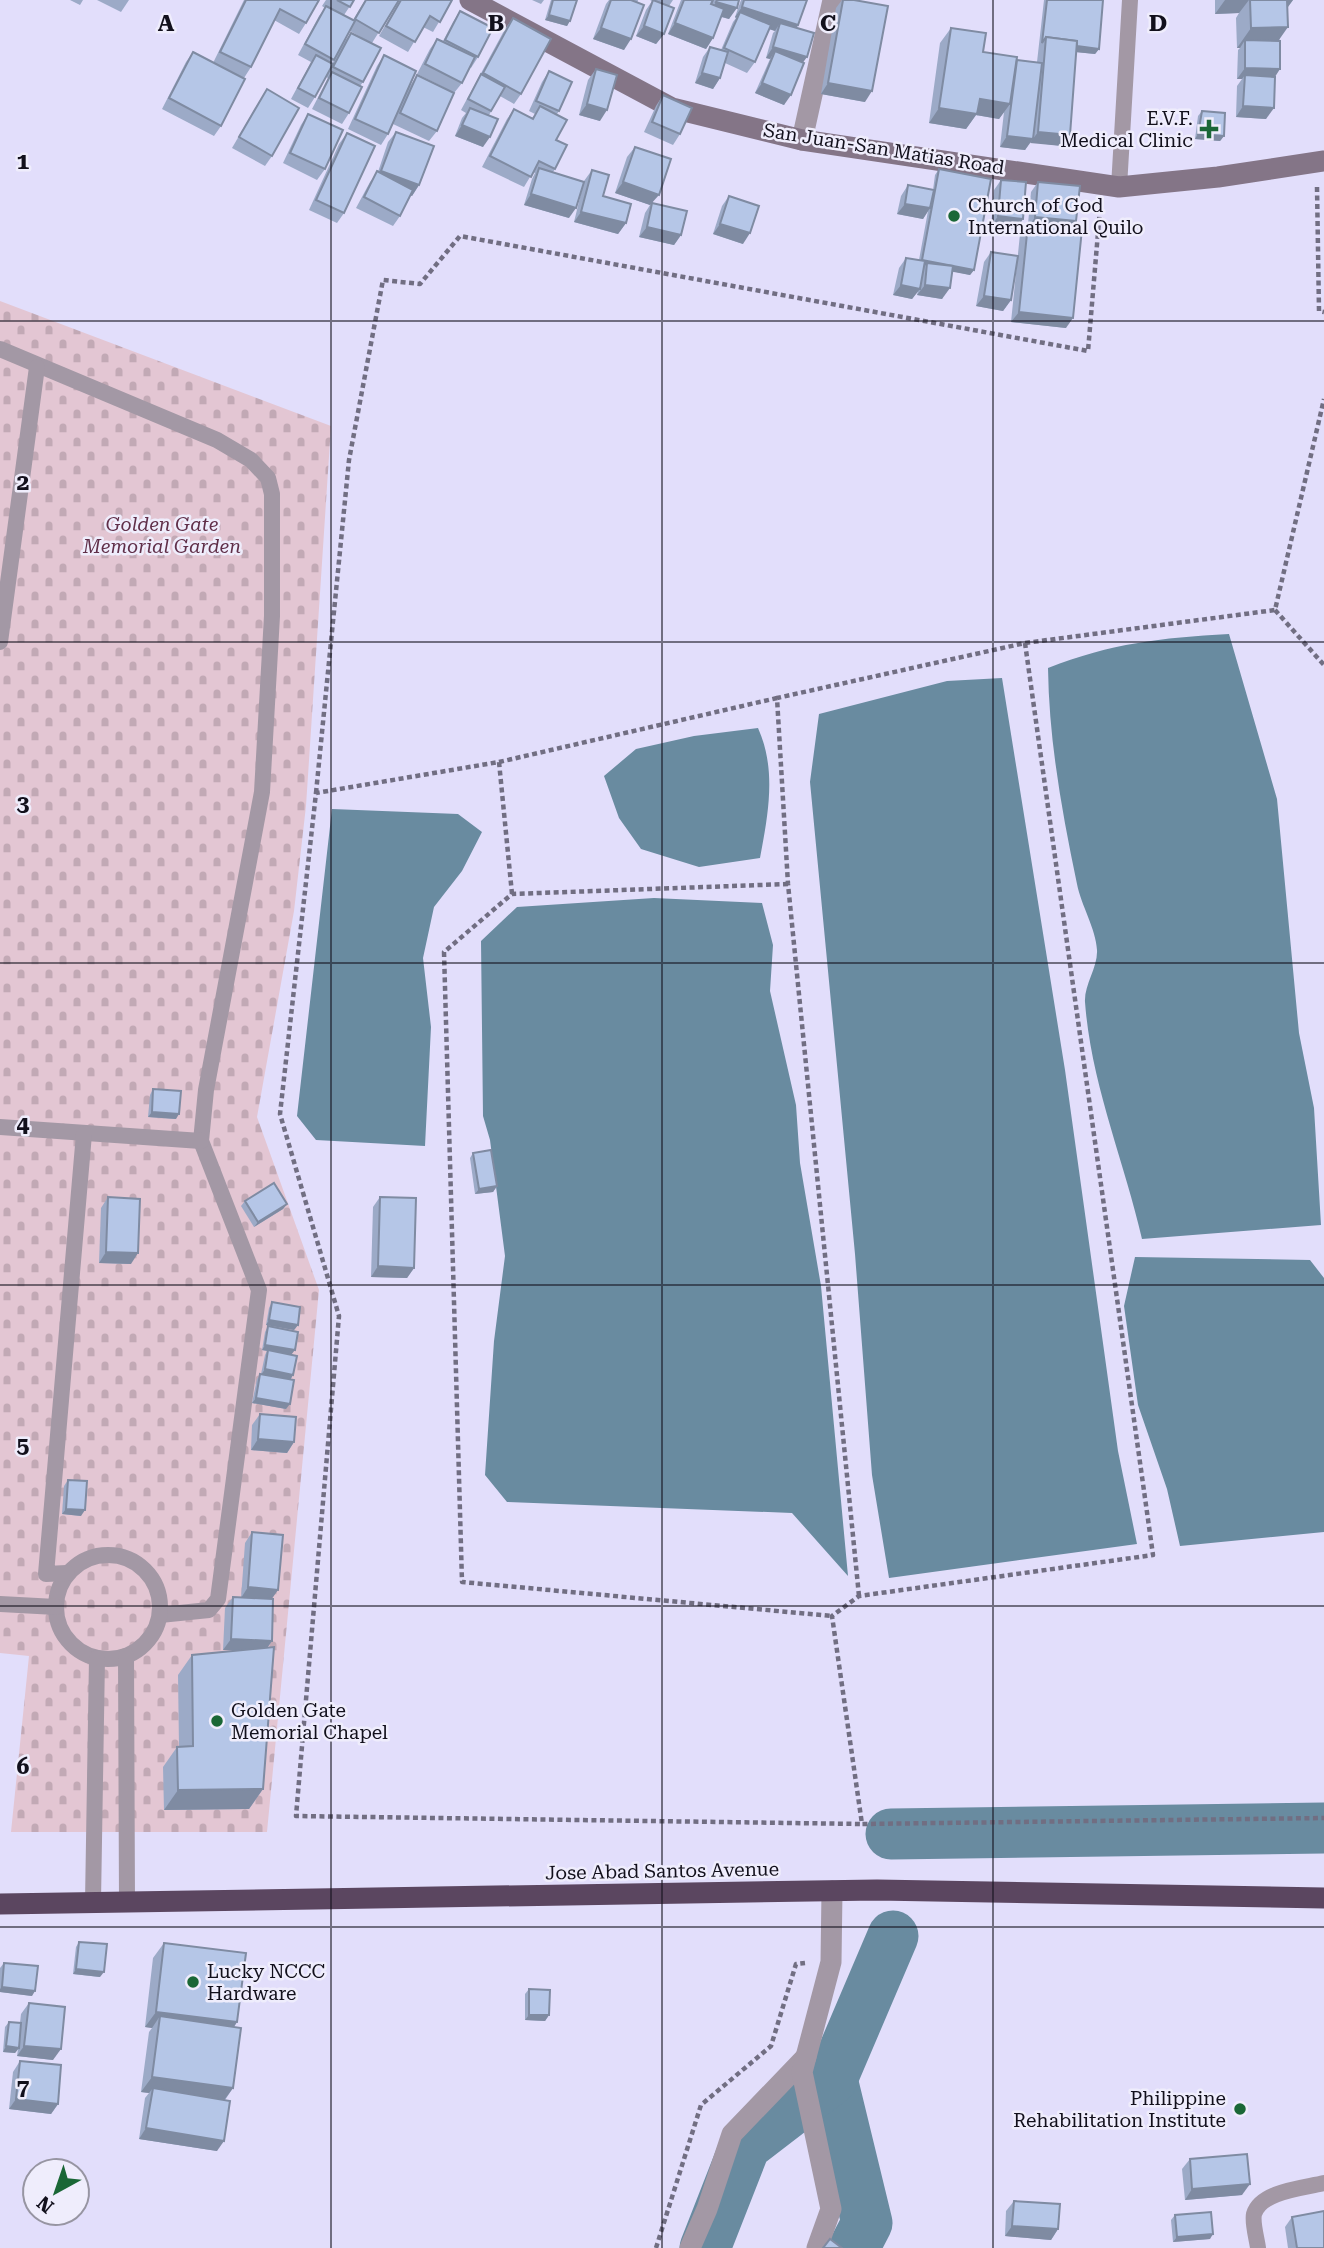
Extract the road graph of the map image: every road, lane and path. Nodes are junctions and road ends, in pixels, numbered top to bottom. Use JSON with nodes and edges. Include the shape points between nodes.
{"nodes":[{"id":1,"x":470,"y":0,"type":"edge"},
{"id":2,"x":833,"y":0,"type":"edge"},
{"id":3,"x":1130,"y":0,"type":"edge"},
{"id":4,"x":802,"y":139,"type":"junction"},
{"id":5,"x":1324,"y":161,"type":"edge"},
{"id":6,"x":1317,"y":182,"type":"dead end"},
{"id":7,"x":1119,"y":187,"type":"junction"},
{"id":8,"x":1101,"y":202,"type":"dead end"},
{"id":9,"x":1324,"y":312,"type":"edge"},
{"id":10,"x":0,"y":349,"type":"edge"},
{"id":11,"x":37,"y":367,"type":"junction"},
{"id":12,"x":1324,"y":399,"type":"edge"},
{"id":13,"x":1275,"y":610,"type":"junction"},
{"id":14,"x":0,"y":642,"type":"edge"},
{"id":15,"x":1025,"y":643,"type":"junction"},
{"id":16,"x":1324,"y":665,"type":"edge"},
{"id":17,"x":777,"y":698,"type":"junction"},
{"id":18,"x":499,"y":762,"type":"junction"},
{"id":19,"x":316,"y":793,"type":"junction"},
{"id":20,"x":788,"y":884,"type":"junction"},
{"id":21,"x":512,"y":894,"type":"junction"},
{"id":22,"x":0,"y":1127,"type":"edge"},
{"id":23,"x":84,"y":1134,"type":"junction"},
{"id":24,"x":201,"y":1141,"type":"junction"},
{"id":25,"x":67,"y":1573,"type":"junction"},
{"id":26,"x":859,"y":1595,"type":"junction"},
{"id":27,"x":0,"y":1604,"type":"edge"},
{"id":28,"x":56,"y":1607,"type":"junction"},
{"id":29,"x":160,"y":1615,"type":"junction"},
{"id":30,"x":832,"y":1616,"type":"junction"},
{"id":31,"x":126,"y":1656,"type":"junction"},
{"id":32,"x":97,"y":1658,"type":"junction"},
{"id":33,"x":1324,"y":1818,"type":"edge"},
{"id":34,"x":862,"y":1824,"type":"junction"},
{"id":35,"x":832,"y":1891,"type":"junction"},
{"id":36,"x":1324,"y":1898,"type":"edge"},
{"id":37,"x":93,"y":1902,"type":"junction"},
{"id":38,"x":127,"y":1902,"type":"junction"},
{"id":39,"x":0,"y":1904,"type":"edge"},
{"id":40,"x":831,"y":1962,"type":"junction"},
{"id":41,"x":804,"y":2065,"type":"junction"},
{"id":42,"x":1324,"y":2183,"type":"edge"},
{"id":43,"x":656,"y":2248,"type":"edge"},
{"id":44,"x":690,"y":2248,"type":"edge"},
{"id":45,"x":817,"y":2248,"type":"edge"},
{"id":46,"x":1258,"y":2248,"type":"edge"}],
"edges":[{"from":1,"to":4,"type":"street","name":"San Juan-San Matias Road","via":[[672,108]]},
{"from":2,"to":4,"type":"street"},
{"from":3,"to":7,"type":"lane"},
{"from":4,"to":7,"type":"street","name":"San Juan-San Matias Road"},
{"from":5,"to":7,"type":"street","name":"San Juan-San Matias Road"},
{"from":6,"to":9,"type":"path","via":[[1319,310]]},
{"from":8,"to":19,"type":"path","via":[[1088,351],[460,236],[420,284],[383,280],[349,460]]},
{"from":10,"to":11,"type":"lane"},
{"from":11,"to":14,"type":"lane"},
{"from":11,"to":24,"type":"lane","via":[[217,440],[251,460],[268,478],[272,494],[272,615],[262,792],[206,1090]]},
{"from":12,"to":13,"type":"path"},
{"from":13,"to":15,"type":"path"},
{"from":13,"to":16,"type":"path"},
{"from":15,"to":17,"type":"path"},
{"from":15,"to":26,"type":"path","via":[[1153,1555]]},
{"from":17,"to":18,"type":"path"},
{"from":17,"to":20,"type":"path"},
{"from":18,"to":19,"type":"path"},
{"from":18,"to":21,"type":"path"},
{"from":19,"to":34,"type":"path","via":[[280,1114],[339,1316],[296,1816]]},
{"from":20,"to":21,"type":"path"},
{"from":20,"to":26,"type":"path"},
{"from":21,"to":30,"type":"path","via":[[444,952],[462,1582]]},
{"from":22,"to":23,"type":"lane"},
{"from":23,"to":24,"type":"lane"},
{"from":23,"to":25,"type":"lane","via":[[46,1574]]},
{"from":24,"to":29,"type":"lane","via":[[259,1290],[218,1599],[209,1610]]},
{"from":25,"to":28,"type":"lane"},
{"from":25,"to":29,"type":"lane","via":[[82,1561],[101,1555],[120,1556],[138,1564],[160,1595]]},
{"from":26,"to":30,"type":"path"},
{"from":27,"to":28,"type":"lane"},
{"from":28,"to":32,"type":"lane","via":[[63,1634],[72,1645]]},
{"from":29,"to":31,"type":"lane","via":[[149,1640]]},
{"from":30,"to":34,"type":"path"},
{"from":31,"to":32,"type":"lane"},
{"from":31,"to":38,"type":"lane"},
{"from":32,"to":37,"type":"lane"},
{"from":33,"to":34,"type":"path"},
{"from":35,"to":36,"type":"highway","name":"Jose Abad Santos Avenue"},
{"from":35,"to":38,"type":"highway","name":"Jose Abad Santos Avenue"},
{"from":35,"to":40,"type":"street"},
{"from":37,"to":38,"type":"highway","name":"Jose Abad Santos Avenue"},
{"from":37,"to":39,"type":"highway","name":"Jose Abad Santos Avenue"},
{"from":40,"to":41,"type":"street"},
{"from":40,"to":43,"type":"path","via":[[796,1964],[771,2046],[701,2105]]},
{"from":41,"to":44,"type":"street","via":[[732,2134]]},
{"from":41,"to":45,"type":"street","via":[[831,2209]]},
{"from":42,"to":46,"type":"lane","via":[[1261,2203],[1253,2216]]}]}
